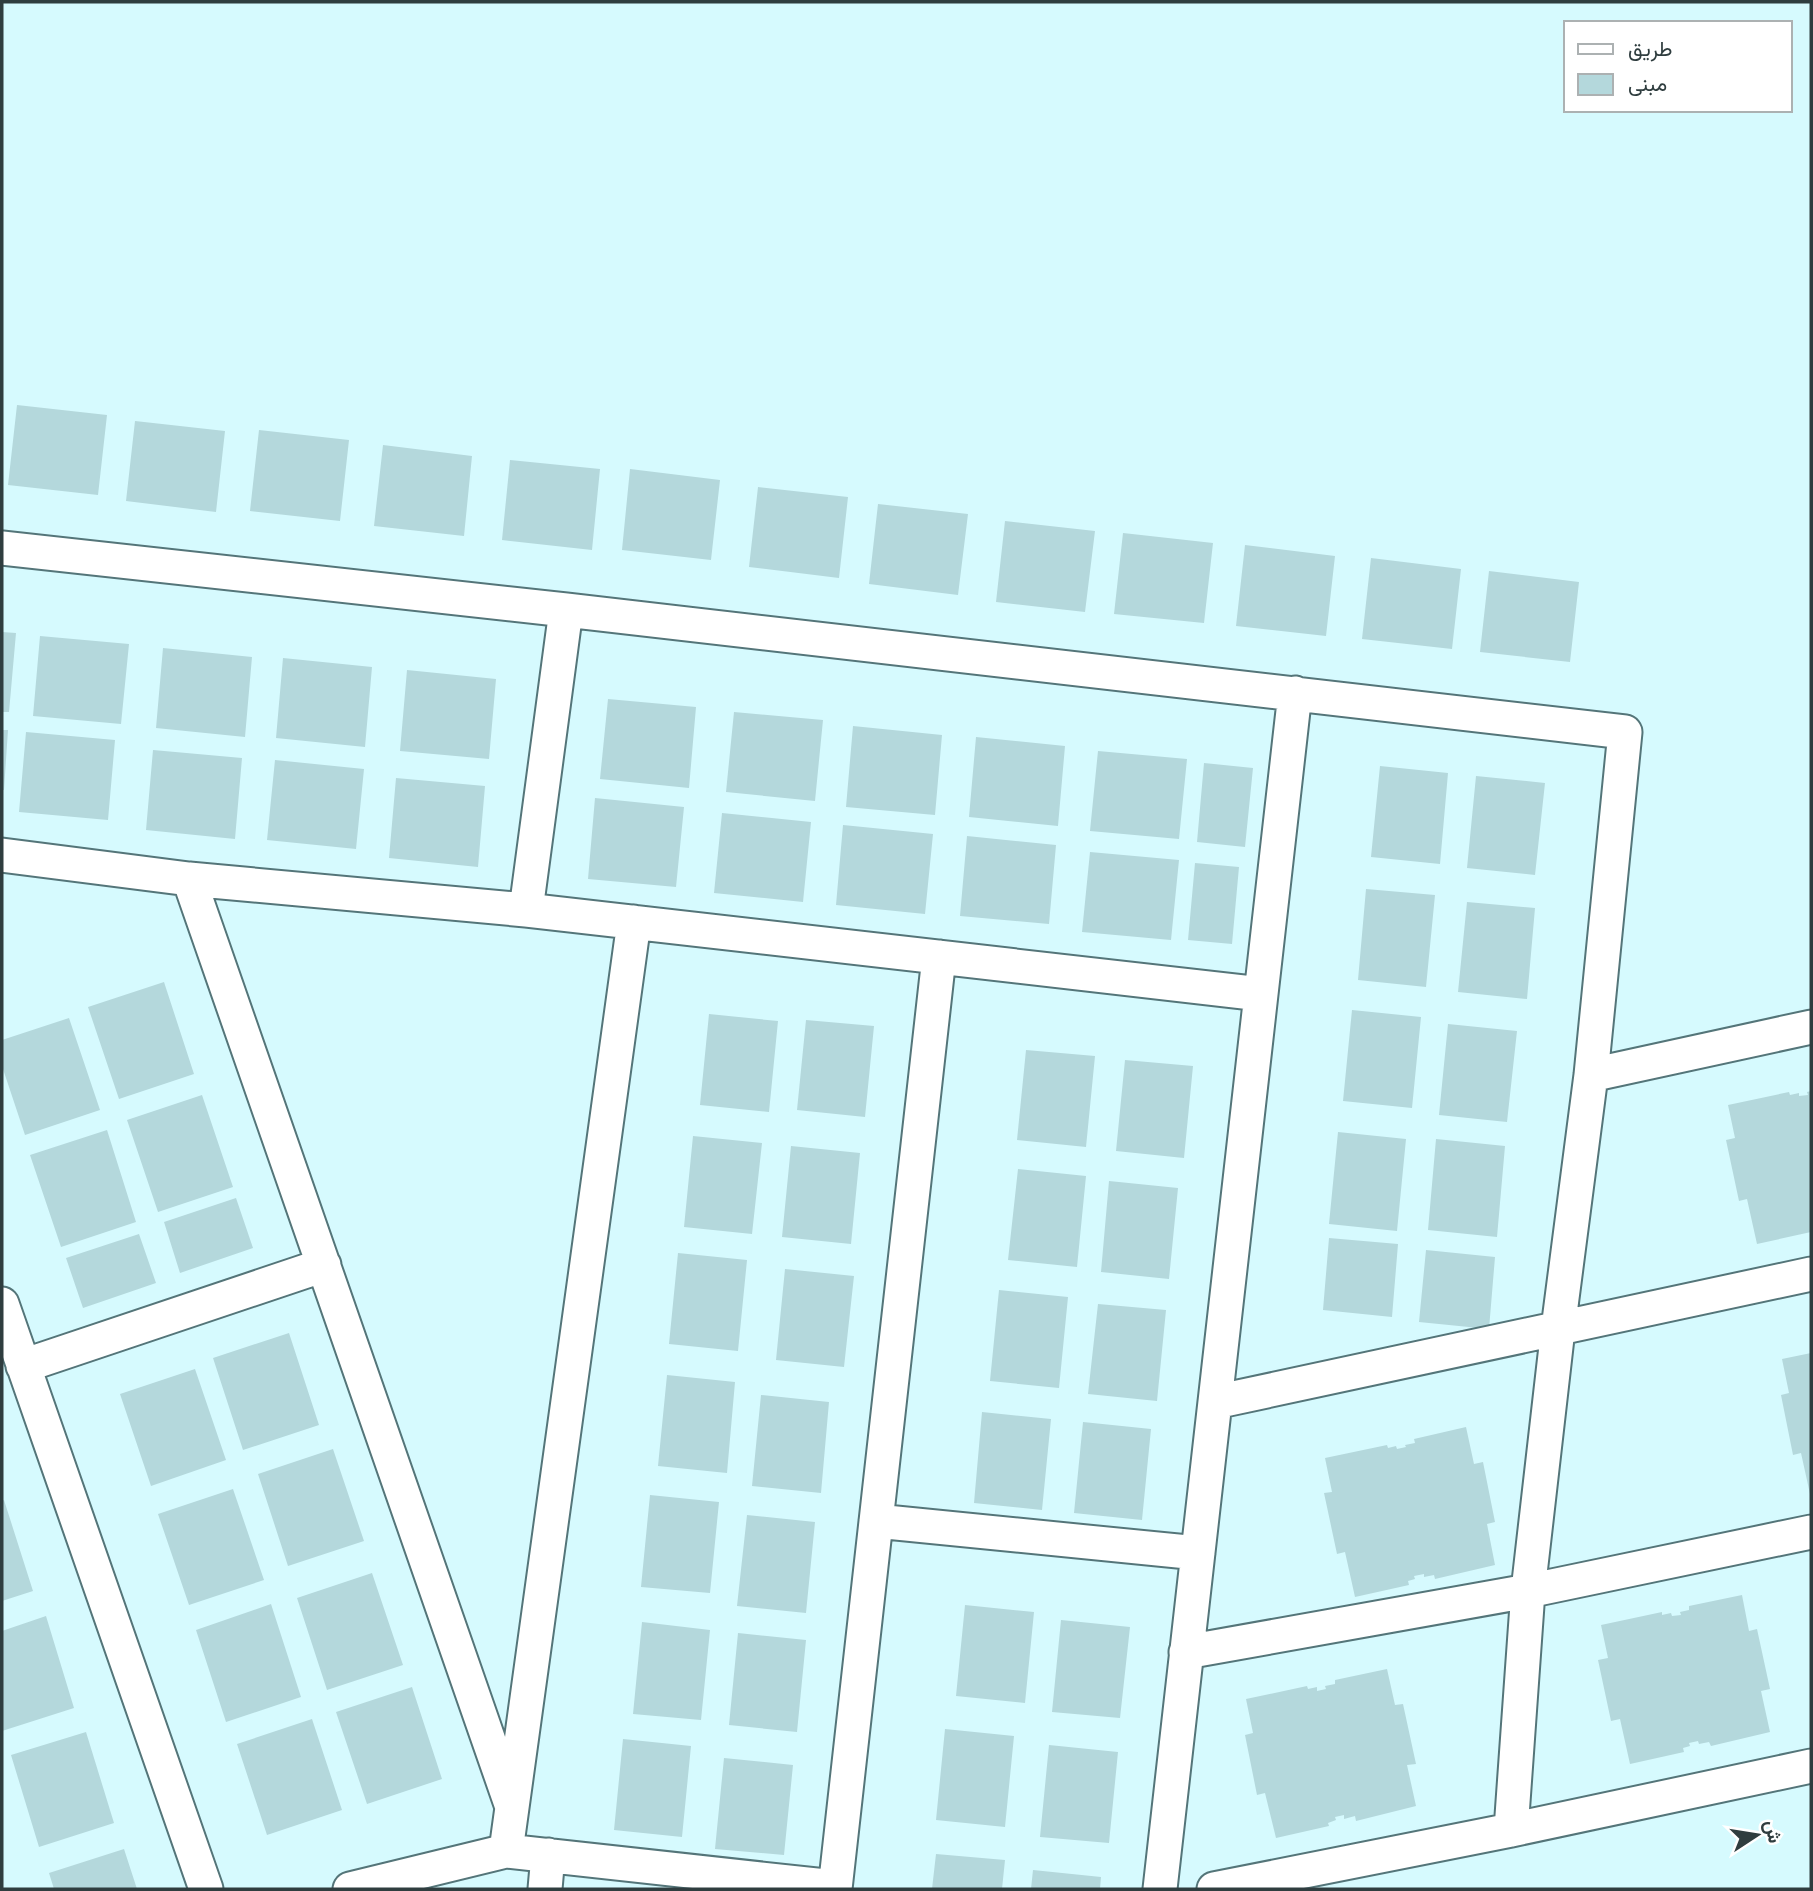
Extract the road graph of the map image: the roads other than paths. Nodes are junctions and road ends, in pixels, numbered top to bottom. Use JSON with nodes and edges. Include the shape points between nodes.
{"nodes":[{"id":1,"x":2,"y":548,"type":"edge"},
{"id":2,"x":566,"y":610,"type":"junction"},
{"id":3,"x":1295,"y":693,"type":"junction"},
{"id":4,"x":2,"y":855,"type":"edge"},
{"id":5,"x":189,"y":879,"type":"junction"},
{"id":6,"x":526,"y":910,"type":"junction"},
{"id":7,"x":634,"y":922,"type":"junction"},
{"id":8,"x":939,"y":957,"type":"junction"},
{"id":9,"x":1261,"y":994,"type":"junction"},
{"id":10,"x":1811,"y":1027,"type":"edge"},
{"id":11,"x":1591,"y":1075,"type":"junction"},
{"id":12,"x":324,"y":1265,"type":"junction"},
{"id":13,"x":1811,"y":1275,"type":"edge"},
{"id":14,"x":2,"y":1304,"type":"edge"},
{"id":15,"x":1558,"y":1329,"type":"junction"},
{"id":16,"x":23,"y":1366,"type":"junction"},
{"id":17,"x":1215,"y":1402,"type":"junction"},
{"id":18,"x":876,"y":1521,"type":"junction"},
{"id":19,"x":1811,"y":1532,"type":"edge"},
{"id":20,"x":1198,"y":1553,"type":"junction"},
{"id":21,"x":1528,"y":1591,"type":"junction"},
{"id":22,"x":1186,"y":1652,"type":"junction"},
{"id":23,"x":1811,"y":1766,"type":"edge"},
{"id":24,"x":512,"y":1807,"type":"junction"},
{"id":25,"x":1511,"y":1830,"type":"junction"},
{"id":26,"x":506,"y":1851,"type":"junction"},
{"id":27,"x":548,"y":1855,"type":"junction"},
{"id":28,"x":835,"y":1888,"type":"edge"},
{"id":29,"x":206,"y":1889,"type":"edge"},
{"id":30,"x":350,"y":1889,"type":"edge"},
{"id":31,"x":544,"y":1889,"type":"edge"},
{"id":32,"x":1160,"y":1889,"type":"edge"},
{"id":33,"x":1214,"y":1889,"type":"edge"}],
"edges":[{"from":1,"to":2,"type":"street"},
{"from":2,"to":3,"type":"street"},
{"from":2,"to":6,"type":"street"},
{"from":3,"to":9,"type":"street"},
{"from":3,"to":11,"type":"street","via":[[1625,732]]},
{"from":4,"to":5,"type":"street"},
{"from":5,"to":6,"type":"street"},
{"from":5,"to":12,"type":"street"},
{"from":6,"to":7,"type":"street"},
{"from":7,"to":8,"type":"street"},
{"from":7,"to":24,"type":"street"},
{"from":8,"to":9,"type":"street"},
{"from":8,"to":18,"type":"street"},
{"from":9,"to":17,"type":"street"},
{"from":10,"to":11,"type":"street"},
{"from":11,"to":15,"type":"street"},
{"from":12,"to":16,"type":"street"},
{"from":12,"to":24,"type":"street"},
{"from":13,"to":15,"type":"street"},
{"from":14,"to":16,"type":"street"},
{"from":15,"to":17,"type":"street"},
{"from":15,"to":21,"type":"street"},
{"from":16,"to":29,"type":"street"},
{"from":17,"to":20,"type":"street"},
{"from":18,"to":20,"type":"street"},
{"from":18,"to":28,"type":"street"},
{"from":19,"to":21,"type":"street"},
{"from":20,"to":22,"type":"street"},
{"from":21,"to":22,"type":"street"},
{"from":21,"to":25,"type":"street"},
{"from":22,"to":32,"type":"street"},
{"from":23,"to":25,"type":"street"},
{"from":24,"to":26,"type":"street"},
{"from":25,"to":33,"type":"street"},
{"from":26,"to":27,"type":"street"},
{"from":26,"to":30,"type":"street"},
{"from":27,"to":28,"type":"street"},
{"from":27,"to":31,"type":"street"}]}
